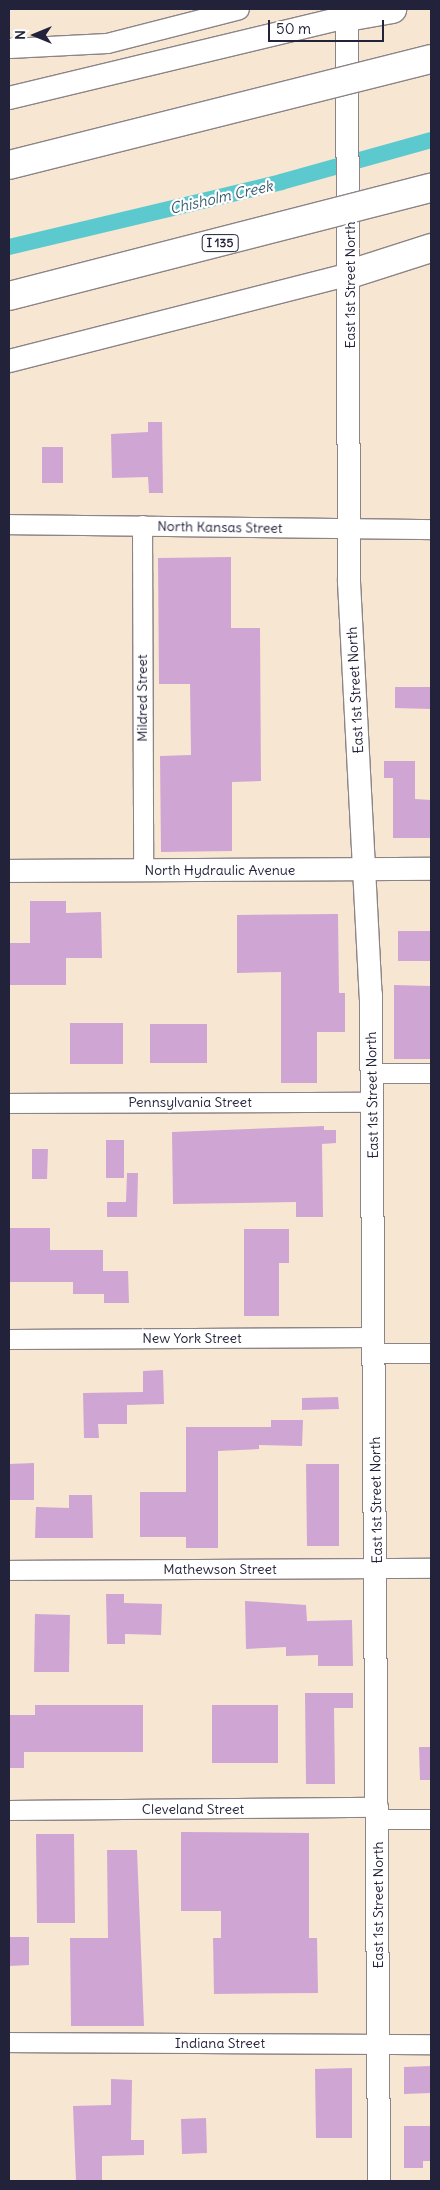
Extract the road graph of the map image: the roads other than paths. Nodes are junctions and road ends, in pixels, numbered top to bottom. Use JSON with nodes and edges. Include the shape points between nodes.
{"nodes":[{"id":1,"x":239,"y":9,"type":"edge"},
{"id":2,"x":392,"y":9,"type":"edge"},
{"id":3,"x":347,"y":13,"type":"edge"},
{"id":4,"x":9,"y":48,"type":"edge"},
{"id":5,"x":431,"y":59,"type":"edge"},
{"id":6,"x":9,"y":98,"type":"edge"},
{"id":7,"x":9,"y":165,"type":"edge"},
{"id":8,"x":431,"y":188,"type":"edge"},
{"id":9,"x":431,"y":248,"type":"edge"},
{"id":10,"x":350,"y":274,"type":"junction"},
{"id":11,"x":9,"y":296,"type":"edge"},
{"id":12,"x":9,"y":361,"type":"edge"},
{"id":13,"x":9,"y":524,"type":"edge"},
{"id":14,"x":142,"y":525,"type":"junction"},
{"id":15,"x":350,"y":529,"type":"junction"},
{"id":16,"x":431,"y":529,"type":"edge"},
{"id":17,"x":366,"y":869,"type":"junction"},
{"id":18,"x":431,"y":869,"type":"edge"},
{"id":19,"x":143,"y":870,"type":"junction"},
{"id":20,"x":9,"y":871,"type":"edge"},
{"id":21,"x":372,"y":1073,"type":"junction"},
{"id":22,"x":431,"y":1073,"type":"edge"},
{"id":23,"x":372,"y":1102,"type":"junction"},
{"id":24,"x":9,"y":1103,"type":"edge"},
{"id":25,"x":9,"y":1339,"type":"edge"},
{"id":26,"x":374,"y":1345,"type":"junction"},
{"id":27,"x":431,"y":1353,"type":"edge"},
{"id":28,"x":376,"y":1568,"type":"junction"},
{"id":29,"x":431,"y":1568,"type":"edge"},
{"id":30,"x":9,"y":1570,"type":"edge"},
{"id":31,"x":9,"y":1810,"type":"edge"},
{"id":32,"x":378,"y":1813,"type":"junction"},
{"id":33,"x":431,"y":1819,"type":"edge"},
{"id":34,"x":9,"y":2042,"type":"edge"},
{"id":35,"x":379,"y":2044,"type":"junction"},
{"id":36,"x":431,"y":2044,"type":"edge"},
{"id":37,"x":380,"y":2181,"type":"edge"}],
"edges":[{"from":1,"to":4,"type":"street","via":[[107,43]]},
{"from":2,"to":3,"type":"highway"},
{"from":3,"to":6,"type":"street"},
{"from":3,"to":10,"type":"street","name":"East 1st Street North"},
{"from":5,"to":7,"type":"highway","bridge":true},
{"from":8,"to":11,"type":"highway","number":"I 135","bridge":true},
{"from":9,"to":10,"type":"highway"},
{"from":10,"to":12,"type":"street"},
{"from":10,"to":15,"type":"street","name":"East 1st Street North"},
{"from":13,"to":14,"type":"street","name":"North Kansas Street"},
{"from":14,"to":15,"type":"street","name":"North Kansas Street"},
{"from":14,"to":19,"type":"street","name":"Mildred Street"},
{"from":15,"to":16,"type":"street","name":"North Kansas Street"},
{"from":15,"to":17,"type":"street","name":"East 1st Street North"},
{"from":17,"to":18,"type":"street","name":"North Hydraulic Avenue"},
{"from":17,"to":19,"type":"street","name":"North Hydraulic Avenue"},
{"from":17,"to":21,"type":"street","name":"East 1st Street North"},
{"from":19,"to":20,"type":"street","name":"North Hydraulic Avenue"},
{"from":21,"to":22,"type":"street"},
{"from":21,"to":23,"type":"street","name":"East 1st Street North"},
{"from":23,"to":24,"type":"street","name":"Pennsylvania Street"},
{"from":23,"to":26,"type":"street","name":"East 1st Street North"},
{"from":25,"to":26,"type":"street","name":"New York Street"},
{"from":26,"to":27,"type":"street","name":"New York Street"},
{"from":26,"to":28,"type":"street","name":"East 1st Street North"},
{"from":28,"to":29,"type":"street","name":"Mathewson Street"},
{"from":28,"to":30,"type":"street","name":"Mathewson Street"},
{"from":28,"to":32,"type":"street","name":"East 1st Street North"},
{"from":31,"to":32,"type":"street","name":"Cleveland Street"},
{"from":32,"to":33,"type":"street","name":"Cleveland Street"},
{"from":32,"to":35,"type":"street","name":"East 1st Street North"},
{"from":34,"to":35,"type":"street","name":"Indiana Street"},
{"from":35,"to":36,"type":"street","name":"Indiana Street"},
{"from":35,"to":37,"type":"street","name":"East 1st Street North"}]}
